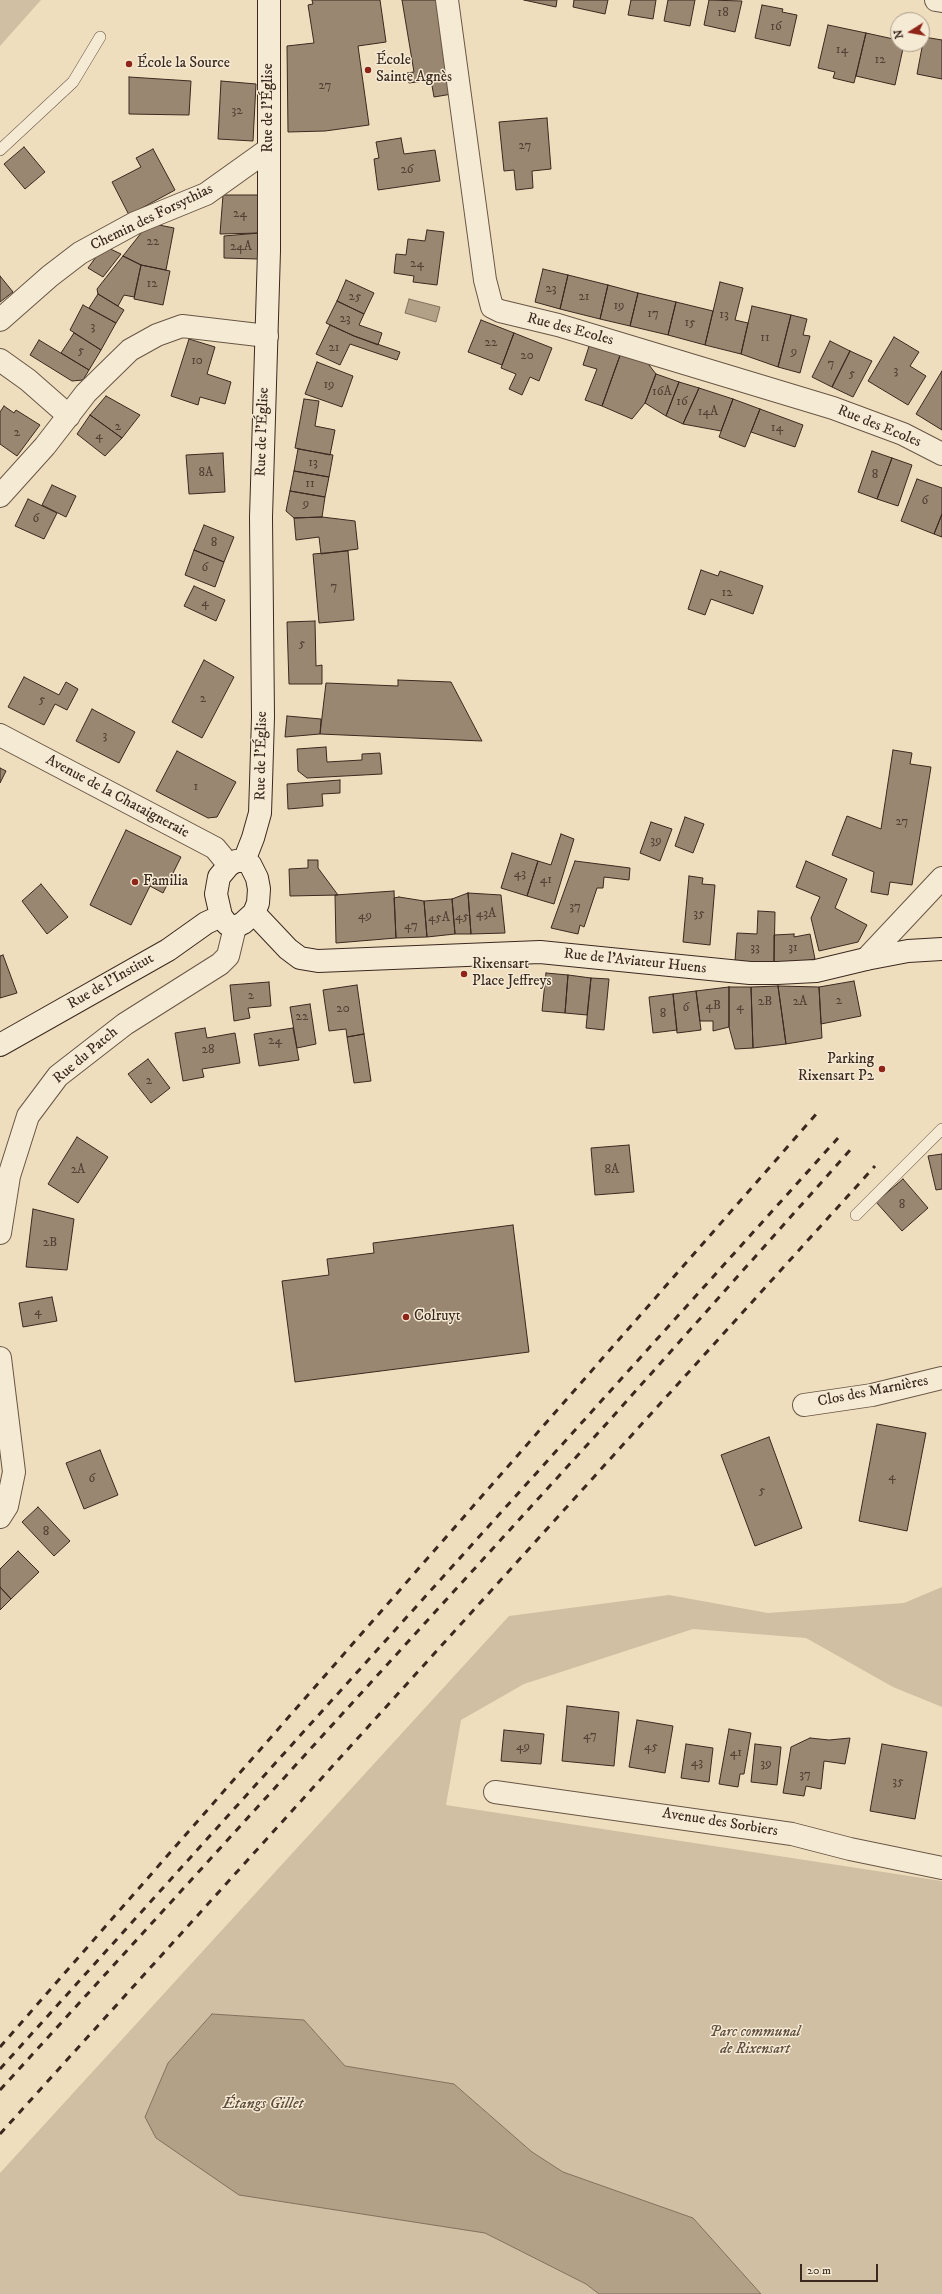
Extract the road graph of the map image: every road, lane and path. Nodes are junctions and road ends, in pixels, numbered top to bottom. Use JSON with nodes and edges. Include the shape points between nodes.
{"nodes":[{"id":1,"x":269,"y":0,"type":"edge"},
{"id":2,"x":447,"y":0,"type":"edge"},
{"id":3,"x":936,"y":0,"type":"edge"},
{"id":4,"x":942,"y":1,"type":"edge"},
{"id":5,"x":100,"y":37,"type":"dead end"},
{"id":6,"x":270,"y":149,"type":"junction"},
{"id":7,"x":0,"y":150,"type":"edge"},
{"id":8,"x":0,"y":320,"type":"edge"},
{"id":9,"x":267,"y":336,"type":"junction"},
{"id":10,"x":0,"y":360,"type":"edge"},
{"id":11,"x":69,"y":416,"type":"junction"},
{"id":12,"x":942,"y":454,"type":"edge"},
{"id":13,"x":0,"y":496,"type":"edge"},
{"id":14,"x":0,"y":735,"type":"edge"},
{"id":15,"x":236,"y":863,"type":"junction"},
{"id":16,"x":942,"y":878,"type":"edge"},
{"id":17,"x":254,"y":913,"type":"junction"},
{"id":18,"x":228,"y":921,"type":"junction"},
{"id":19,"x":942,"y":949,"type":"edge"},
{"id":20,"x":866,"y":959,"type":"junction"},
{"id":21,"x":0,"y":1046,"type":"edge"},
{"id":22,"x":942,"y":1129,"type":"edge"},
{"id":23,"x":856,"y":1215,"type":"dead end"},
{"id":24,"x":0,"y":1233,"type":"edge"},
{"id":25,"x":0,"y":1358,"type":"edge"},
{"id":26,"x":942,"y":1378,"type":"edge"},
{"id":27,"x":804,"y":1405,"type":"dead end"},
{"id":28,"x":0,"y":1517,"type":"edge"},
{"id":29,"x":495,"y":1792,"type":"dead end"},
{"id":30,"x":942,"y":1868,"type":"edge"}],
"edges":[{"from":1,"to":6,"type":"street","name":"Rue de l'Église"},
{"from":2,"to":12,"type":"street","name":"Rue des Ecoles","via":[[484,273],[492,307],[833,408],[903,434]]},
{"from":3,"to":4,"type":"street"},
{"from":5,"to":7,"type":"lane","via":[[73,82]]},
{"from":6,"to":8,"type":"street","name":"Chemin des Forsythias","via":[[206,194],[135,223],[80,253]]},
{"from":6,"to":9,"type":"street","name":"Rue de l'Église"},
{"from":9,"to":11,"type":"street","via":[[190,326],[182,326],[157,335],[130,350],[86,393]]},
{"from":9,"to":15,"type":"street","name":"Rue de l'Église","via":[[261,517],[263,717],[260,813],[253,838]]},
{"from":10,"to":11,"type":"street","via":[[28,380]]},
{"from":11,"to":13,"type":"street"},
{"from":14,"to":15,"type":"street","name":"Avenue de la Chataigneraie","via":[[215,848]]},
{"from":15,"to":17,"type":"street","via":[[250,864],[257,878],[258,903]]},
{"from":15,"to":18,"type":"street","via":[[219,878],[216,894]]},
{"from":16,"to":20,"type":"street"},
{"from":17,"to":18,"type":"street","via":[[243,923]]},
{"from":17,"to":20,"type":"street","name":"Rue de l'Aviateur Huens","via":[[300,958],[318,961],[540,952],[756,973],[816,971]]},
{"from":18,"to":21,"type":"street","name":"Rue de l'Institut","via":[[206,923],[168,950]]},
{"from":18,"to":24,"type":"street","name":"Rue du Patch","via":[[228,956],[220,964],[125,1024],[58,1076],[28,1116],[9,1176]]},
{"from":19,"to":20,"type":"street","name":"Rue de l'Aviateur Huens"},
{"from":22,"to":23,"type":"lane"},
{"from":25,"to":28,"type":"street","via":[[14,1472],[7,1506]]},
{"from":26,"to":27,"type":"street","name":"Clos des Marnières","via":[[872,1395]]},
{"from":29,"to":30,"type":"street","name":"Avenue des Sorbiers","via":[[792,1834]]}]}
